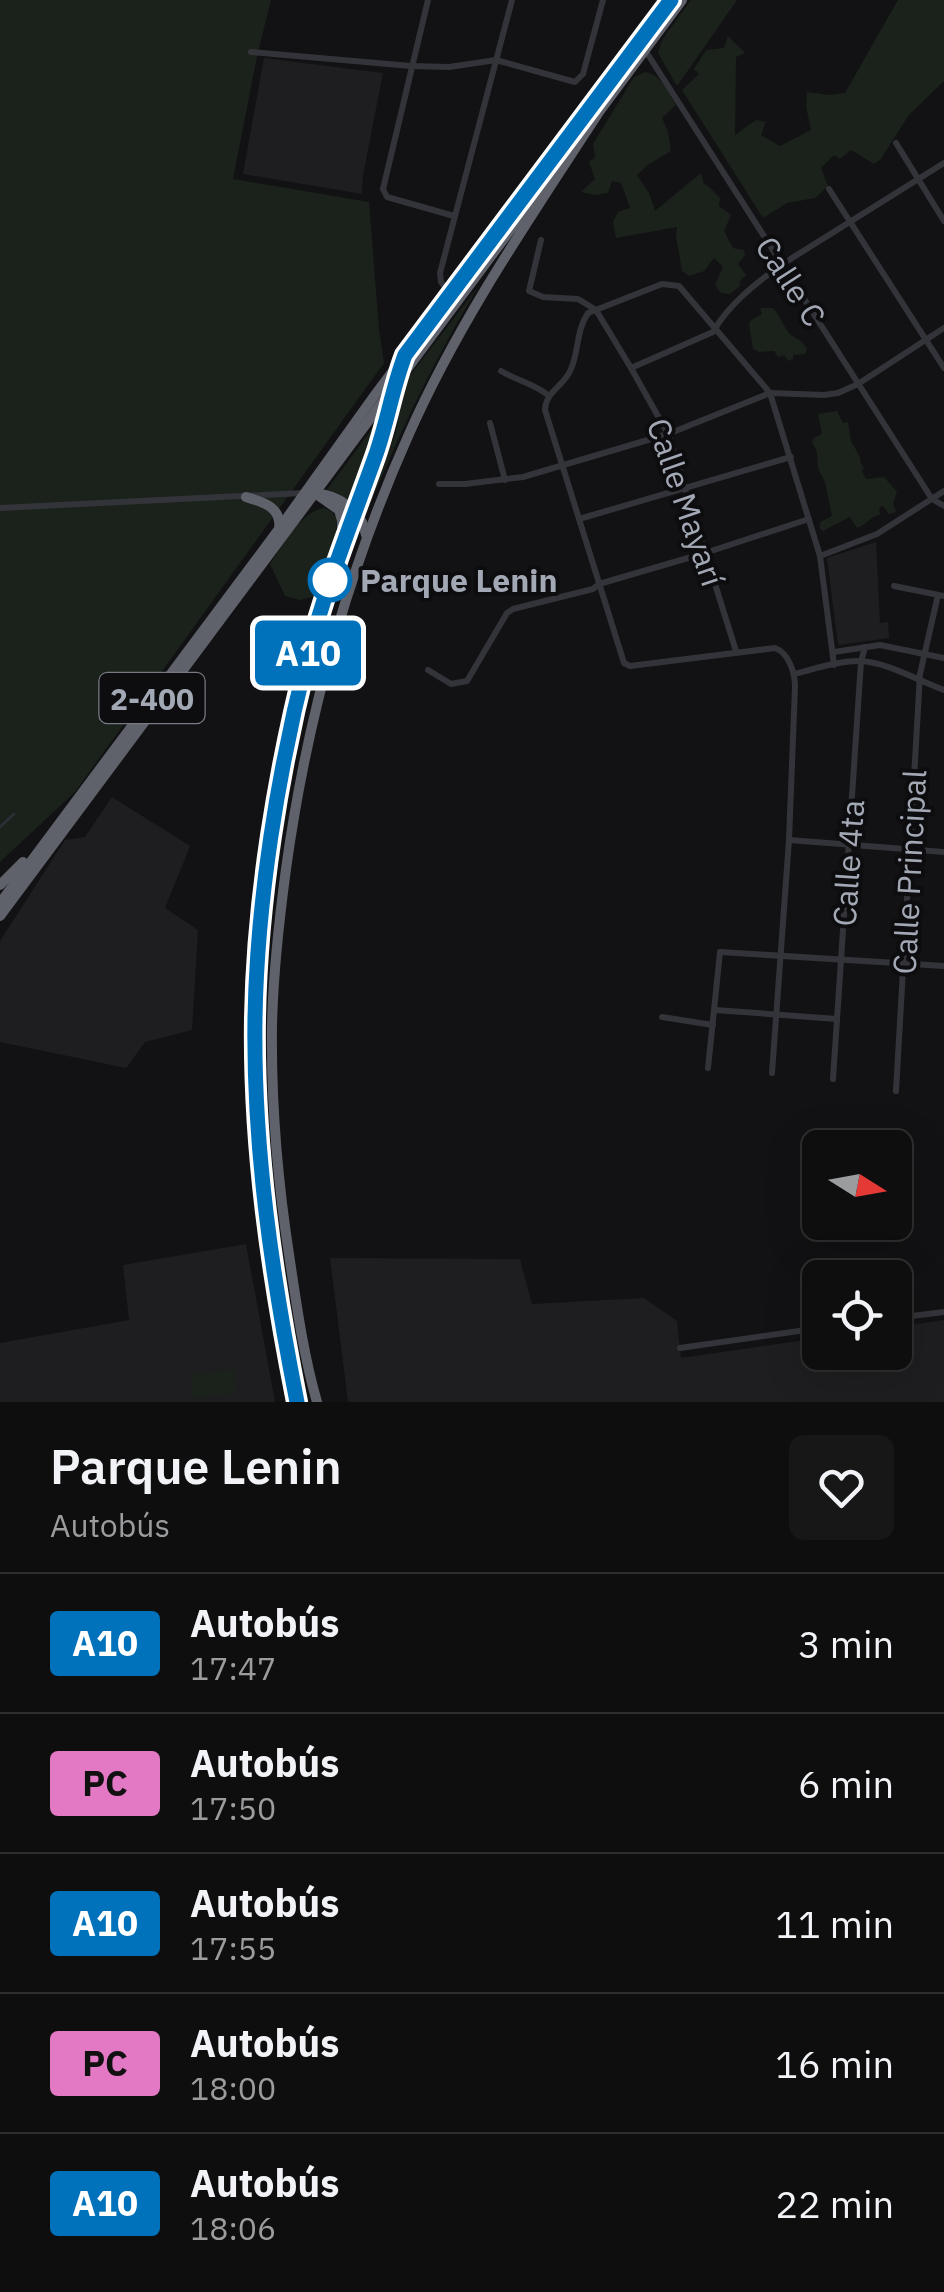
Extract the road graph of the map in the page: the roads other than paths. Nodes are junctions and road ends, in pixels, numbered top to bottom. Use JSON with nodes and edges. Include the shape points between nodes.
{"nodes":[{"id":1,"x":428,"y":0,"type":"edge"},
{"id":2,"x":512,"y":0,"type":"edge"},
{"id":3,"x":603,"y":0,"type":"edge"},
{"id":4,"x":672,"y":0,"type":"edge"},
{"id":5,"x":682,"y":0,"type":"edge"},
{"id":6,"x":645,"y":50,"type":"junction"},
{"id":7,"x":251,"y":52,"type":"dead end"},
{"id":8,"x":496,"y":60,"type":"junction"},
{"id":9,"x":410,"y":66,"type":"junction"},
{"id":10,"x":596,"y":115,"type":"junction"},
{"id":11,"x":896,"y":143,"type":"dead end"},
{"id":12,"x":944,"y":163,"type":"edge"},
{"id":13,"x":918,"y":180,"type":"junction"},
{"id":14,"x":828,"y":188,"type":"dead end"},
{"id":15,"x":454,"y":216,"type":"junction"},
{"id":16,"x":944,"y":221,"type":"edge"},
{"id":17,"x":850,"y":222,"type":"junction"},
{"id":18,"x":541,"y":240,"type":"dead end"},
{"id":19,"x":780,"y":265,"type":"junction"},
{"id":20,"x":451,"y":295,"type":"junction"},
{"id":21,"x":596,"y":310,"type":"junction"},
{"id":22,"x":716,"y":328,"type":"junction"},
{"id":23,"x":944,"y":328,"type":"edge"},
{"id":24,"x":925,"y":340,"type":"junction"},
{"id":25,"x":405,"y":355,"type":"junction"},
{"id":26,"x":631,"y":368,"type":"junction"},
{"id":27,"x":944,"y":368,"type":"edge"},
{"id":28,"x":501,"y":371,"type":"dead end"},
{"id":29,"x":858,"y":384,"type":"junction"},
{"id":30,"x":394,"y":386,"type":"junction"},
{"id":31,"x":770,"y":393,"type":"junction"},
{"id":32,"x":548,"y":395,"type":"junction"},
{"id":33,"x":490,"y":423,"type":"dead end"},
{"id":34,"x":668,"y":434,"type":"junction"},
{"id":35,"x":791,"y":457,"type":"junction"},
{"id":36,"x":561,"y":466,"type":"junction"},
{"id":37,"x":505,"y":480,"type":"junction"},
{"id":38,"x":440,"y":484,"type":"dead end"},
{"id":39,"x":686,"y":487,"type":"junction"},
{"id":40,"x":944,"y":491,"type":"edge"},
{"id":41,"x":309,"y":493,"type":"junction"},
{"id":42,"x":246,"y":497,"type":"junction"},
{"id":43,"x":932,"y":499,"type":"junction"},
{"id":44,"x":328,"y":502,"type":"junction"},
{"id":45,"x":944,"y":506,"type":"edge"},
{"id":46,"x":0,"y":508,"type":"edge"},
{"id":47,"x":354,"y":514,"type":"junction"},
{"id":48,"x":579,"y":519,"type":"junction"},
{"id":49,"x":808,"y":520,"type":"junction"},
{"id":50,"x":283,"y":529,"type":"junction"},
{"id":51,"x":366,"y":541,"type":"junction"},
{"id":52,"x":341,"y":548,"type":"junction"},
{"id":53,"x":705,"y":554,"type":"junction"},
{"id":54,"x":820,"y":556,"type":"junction"},
{"id":55,"x":600,"y":584,"type":"junction"},
{"id":56,"x":894,"y":586,"type":"dead end"},
{"id":57,"x":941,"y":595,"type":"edge"},
{"id":58,"x":865,"y":647,"type":"junction"},
{"id":59,"x":736,"y":651,"type":"junction"},
{"id":60,"x":834,"y":652,"type":"junction"},
{"id":61,"x":924,"y":653,"type":"junction"},
{"id":62,"x":944,"y":658,"type":"edge"},
{"id":63,"x":861,"y":662,"type":"junction"},
{"id":64,"x":834,"y":664,"type":"junction"},
{"id":65,"x":428,"y":670,"type":"dead end"},
{"id":66,"x":794,"y":674,"type":"junction"},
{"id":67,"x":921,"y":680,"type":"junction"},
{"id":68,"x":944,"y":690,"type":"edge"},
{"id":69,"x":45,"y":840,"type":"junction"},
{"id":70,"x":789,"y":840,"type":"junction"},
{"id":71,"x":849,"y":844,"type":"junction"},
{"id":72,"x":910,"y":849,"type":"junction"},
{"id":73,"x":944,"y":852,"type":"edge"},
{"id":74,"x":0,"y":886,"type":"edge"},
{"id":75,"x":0,"y":902,"type":"edge"},
{"id":76,"x":0,"y":916,"type":"edge"},
{"id":77,"x":780,"y":956,"type":"junction"},
{"id":78,"x":841,"y":959,"type":"junction"},
{"id":79,"x":904,"y":964,"type":"junction"},
{"id":80,"x":944,"y":966,"type":"edge"},
{"id":81,"x":714,"y":1010,"type":"junction"},
{"id":82,"x":776,"y":1016,"type":"junction"},
{"id":83,"x":662,"y":1017,"type":"dead end"},
{"id":84,"x":836,"y":1019,"type":"junction"},
{"id":85,"x":713,"y":1025,"type":"junction"},
{"id":86,"x":708,"y":1068,"type":"dead end"},
{"id":87,"x":772,"y":1073,"type":"dead end"},
{"id":88,"x":833,"y":1078,"type":"dead end"},
{"id":89,"x":896,"y":1091,"type":"dead end"},
{"id":90,"x":944,"y":1312,"type":"edge"},
{"id":91,"x":912,"y":1316,"type":"edge"},
{"id":92,"x":802,"y":1331,"type":"edge"},
{"id":93,"x":680,"y":1348,"type":"dead end"},
{"id":94,"x":297,"y":1402,"type":"edge"},
{"id":95,"x":317,"y":1402,"type":"edge"}],
"edges":[{"from":1,"to":9,"type":"street"},
{"from":2,"to":8,"type":"street"},
{"from":3,"to":8,"type":"street","via":[[575,82]]},
{"from":4,"to":20,"type":"highway"},
{"from":5,"to":6,"type":"highway"},
{"from":6,"to":10,"type":"highway"},
{"from":6,"to":19,"type":"street","name":"Calle C"},
{"from":7,"to":9,"type":"street"},
{"from":8,"to":9,"type":"street"},
{"from":8,"to":15,"type":"street"},
{"from":9,"to":15,"type":"street","via":[[384,194]]},
{"from":10,"to":30,"type":"highway","number":"2-400"},
{"from":10,"to":51,"type":"highway","via":[[504,258],[424,402]]},
{"from":11,"to":13,"type":"street"},
{"from":12,"to":13,"type":"street"},
{"from":13,"to":16,"type":"street"},
{"from":13,"to":17,"type":"street"},
{"from":14,"to":17,"type":"street"},
{"from":15,"to":20,"type":"street","via":[[440,274]]},
{"from":17,"to":19,"type":"street"},
{"from":17,"to":24,"type":"street"},
{"from":18,"to":21,"type":"street","via":[[529,291],[578,299]]},
{"from":19,"to":22,"type":"street"},
{"from":19,"to":29,"type":"street","name":"Calle C"},
{"from":20,"to":25,"type":"highway"},
{"from":21,"to":22,"type":"street","via":[[669,283],[684,290]]},
{"from":21,"to":26,"type":"street","name":"Calle Mayarí"},
{"from":21,"to":32,"type":"street","via":[[582,322],[568,376]]},
{"from":22,"to":26,"type":"street"},
{"from":22,"to":31,"type":"street"},
{"from":23,"to":24,"type":"street"},
{"from":24,"to":27,"type":"street"},
{"from":24,"to":29,"type":"street"},
{"from":25,"to":30,"type":"highway"},
{"from":25,"to":41,"type":"highway","number":"2-400"},
{"from":26,"to":34,"type":"street","name":"Calle Mayarí"},
{"from":28,"to":32,"type":"street"},
{"from":29,"to":31,"type":"street","via":[[830,395]]},
{"from":29,"to":43,"type":"street","name":"Calle C"},
{"from":30,"to":41,"type":"highway","number":"2-400"},
{"from":30,"to":47,"type":"highway"},
{"from":31,"to":34,"type":"street"},
{"from":31,"to":35,"type":"street"},
{"from":32,"to":36,"type":"street","via":[[544,410]]},
{"from":33,"to":37,"type":"street"},
{"from":34,"to":36,"type":"street"},
{"from":34,"to":39,"type":"street","name":"Calle Mayarí"},
{"from":35,"to":39,"type":"street"},
{"from":35,"to":49,"type":"street"},
{"from":36,"to":37,"type":"street"},
{"from":36,"to":48,"type":"street"},
{"from":37,"to":38,"type":"street"},
{"from":39,"to":48,"type":"street"},
{"from":39,"to":53,"type":"street","name":"Calle Mayarí"},
{"from":40,"to":43,"type":"street"},
{"from":41,"to":42,"type":"street"},
{"from":41,"to":44,"type":"highway"},
{"from":41,"to":47,"type":"highway","via":[[334,496]]},
{"from":41,"to":50,"type":"highway","number":"2-400"},
{"from":42,"to":46,"type":"street"},
{"from":42,"to":50,"type":"highway","via":[[274,508]]},
{"from":43,"to":45,"type":"street","name":"Calle C"},
{"from":43,"to":54,"type":"street","via":[[877,534]]},
{"from":44,"to":50,"type":"highway","via":[[306,508]]},
{"from":44,"to":52,"type":"highway","via":[[342,514]]},
{"from":47,"to":51,"type":"highway","via":[[364,522]]},
{"from":47,"to":52,"type":"highway"},
{"from":48,"to":55,"type":"street"},
{"from":49,"to":53,"type":"street"},
{"from":49,"to":54,"type":"street"},
{"from":50,"to":69,"type":"highway","number":"2-400"},
{"from":50,"to":76,"type":"highway","number":"2-400"},
{"from":51,"to":95,"type":"highway","via":[[306,742],[275,968],[280,1187]]},
{"from":52,"to":94,"type":"highway","via":[[293,714],[256,969],[262,1189]]},
{"from":53,"to":55,"type":"street"},
{"from":53,"to":59,"type":"street","name":"Calle Mayarí"},
{"from":54,"to":60,"type":"street"},
{"from":55,"to":59,"type":"street","via":[[630,666]]},
{"from":55,"to":65,"type":"street","via":[[510,610],[467,681],[451,684]]},
{"from":56,"to":57,"type":"street"},
{"from":57,"to":61,"type":"street","name":"Calle Principal"},
{"from":58,"to":60,"type":"street"},
{"from":58,"to":61,"type":"street"},
{"from":58,"to":63,"type":"street","name":"Calle 4ta"},
{"from":59,"to":66,"type":"street","via":[[778,649]]},
{"from":60,"to":64,"type":"street"},
{"from":61,"to":62,"type":"street"},
{"from":61,"to":67,"type":"street","name":"Calle Principal"},
{"from":63,"to":64,"type":"street"},
{"from":63,"to":67,"type":"street"},
{"from":63,"to":71,"type":"street","name":"Calle 4ta"},
{"from":64,"to":66,"type":"street"},
{"from":66,"to":70,"type":"street"},
{"from":67,"to":68,"type":"street"},
{"from":67,"to":72,"type":"street","name":"Calle Principal"},
{"from":69,"to":74,"type":"highway"},
{"from":69,"to":75,"type":"highway","number":"2-400"},
{"from":70,"to":71,"type":"street"},
{"from":70,"to":77,"type":"street"},
{"from":71,"to":72,"type":"street"},
{"from":71,"to":78,"type":"street","name":"Calle 4ta"},
{"from":72,"to":73,"type":"street"},
{"from":72,"to":79,"type":"street","name":"Calle Principal"},
{"from":77,"to":78,"type":"street"},
{"from":77,"to":81,"type":"street","via":[[720,952]]},
{"from":77,"to":82,"type":"street"},
{"from":78,"to":79,"type":"street"},
{"from":78,"to":84,"type":"street","name":"Calle 4ta"},
{"from":79,"to":80,"type":"street"},
{"from":79,"to":89,"type":"street","name":"Calle Principal"},
{"from":81,"to":82,"type":"street"},
{"from":81,"to":85,"type":"street"},
{"from":82,"to":84,"type":"street"},
{"from":82,"to":87,"type":"street"},
{"from":83,"to":85,"type":"street"},
{"from":84,"to":88,"type":"street","name":"Calle 4ta"},
{"from":85,"to":86,"type":"street"},
{"from":90,"to":91,"type":"street"},
{"from":92,"to":93,"type":"street"}]}
